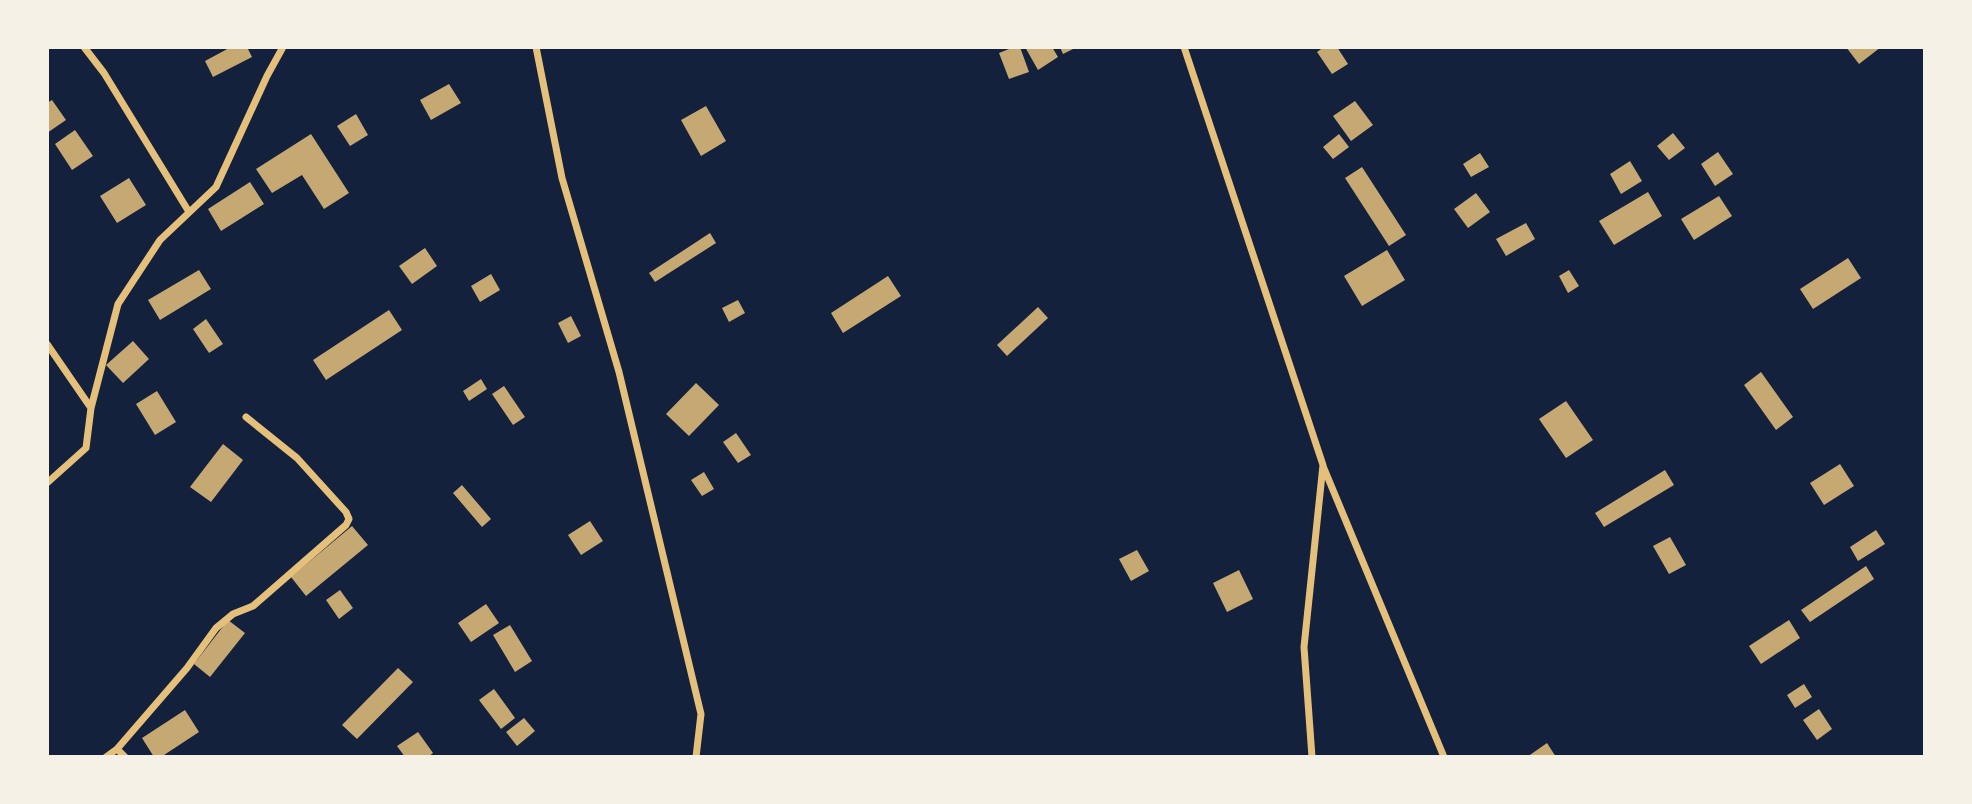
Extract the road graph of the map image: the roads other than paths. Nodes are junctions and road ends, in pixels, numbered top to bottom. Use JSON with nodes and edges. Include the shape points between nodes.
{"nodes":[{"id":1,"x":83,"y":47,"type":"edge"},
{"id":2,"x":283,"y":47,"type":"edge"},
{"id":3,"x":536,"y":47,"type":"edge"},
{"id":4,"x":1184,"y":47,"type":"edge"},
{"id":5,"x":189,"y":212,"type":"junction"},
{"id":6,"x":47,"y":344,"type":"edge"},
{"id":7,"x":91,"y":408,"type":"junction"},
{"id":8,"x":246,"y":417,"type":"dead end"},
{"id":9,"x":1323,"y":465,"type":"junction"},
{"id":10,"x":47,"y":482,"type":"edge"},
{"id":11,"x":117,"y":749,"type":"junction"},
{"id":12,"x":106,"y":757,"type":"edge"},
{"id":13,"x":125,"y":757,"type":"edge"},
{"id":14,"x":696,"y":757,"type":"edge"},
{"id":15,"x":1312,"y":757,"type":"edge"},
{"id":16,"x":1444,"y":757,"type":"edge"}],
"edges":[{"from":1,"to":5,"type":"street","via":[[104,73]]},
{"from":2,"to":5,"type":"street","via":[[216,187]]},
{"from":3,"to":14,"type":"street","via":[[562,178],[619,372],[701,714]]},
{"from":4,"to":9,"type":"street"},
{"from":5,"to":7,"type":"street","via":[[160,240],[118,304]]},
{"from":6,"to":7,"type":"street"},
{"from":7,"to":10,"type":"street","via":[[86,448]]},
{"from":8,"to":11,"type":"street","via":[[297,458],[349,519],[253,606],[216,628]]},
{"from":9,"to":15,"type":"street","via":[[1304,647]]},
{"from":9,"to":16,"type":"street"},
{"from":11,"to":12,"type":"street"},
{"from":11,"to":13,"type":"street"}]}
